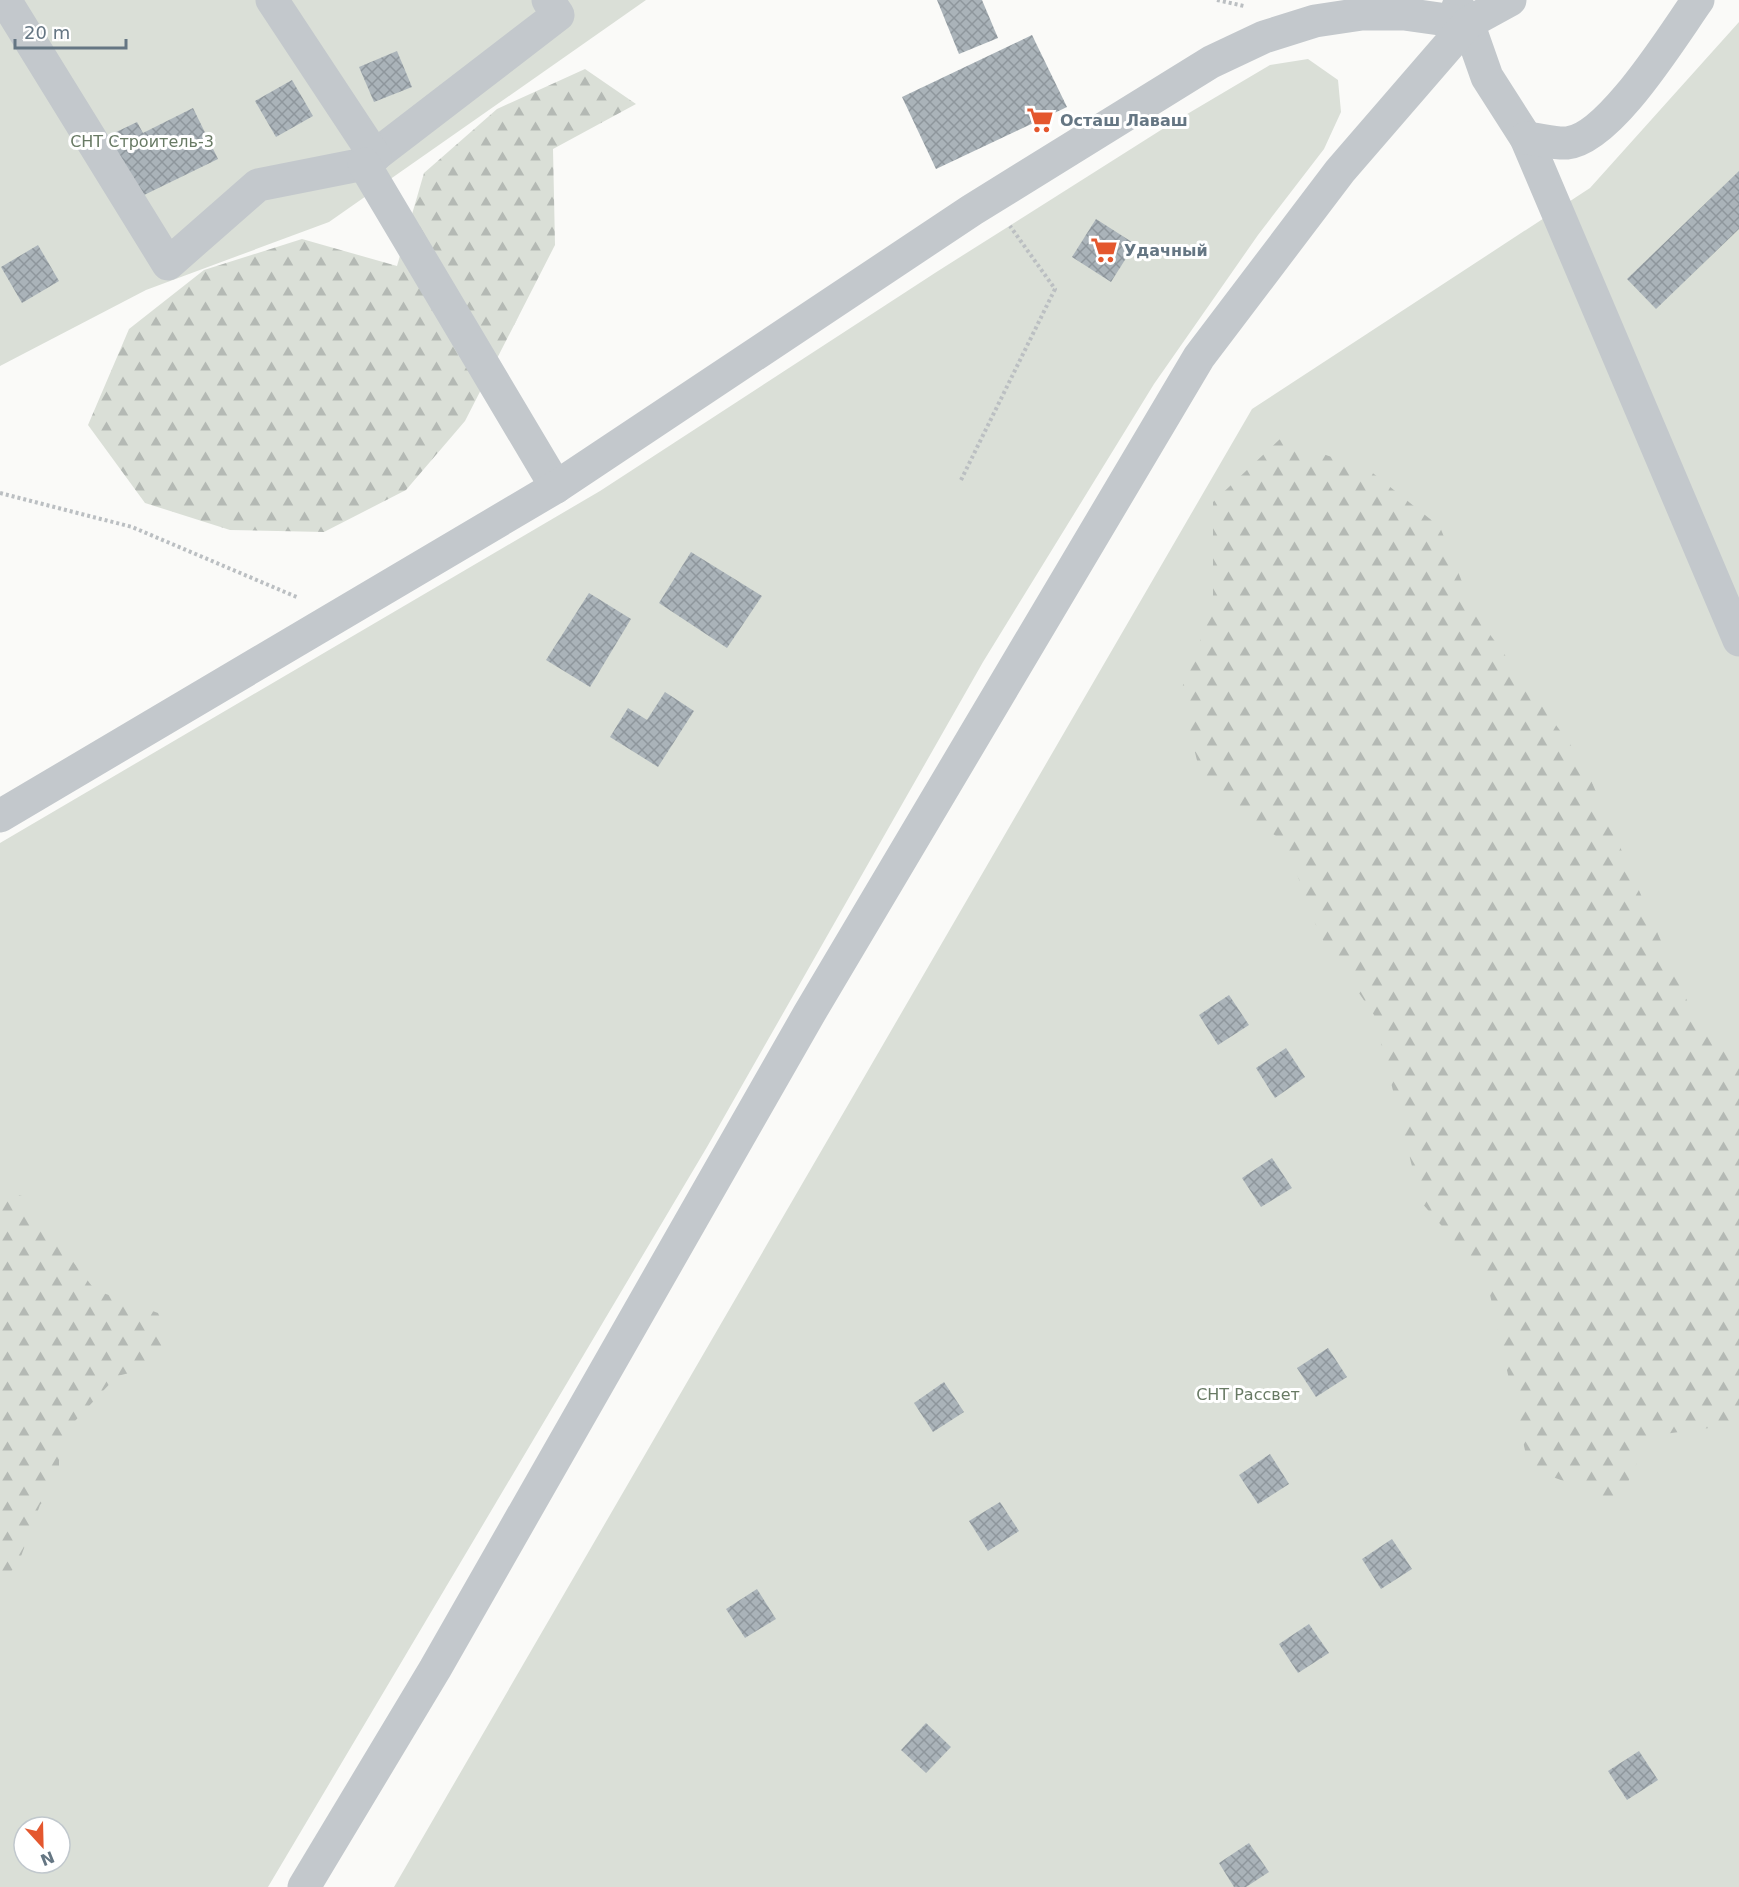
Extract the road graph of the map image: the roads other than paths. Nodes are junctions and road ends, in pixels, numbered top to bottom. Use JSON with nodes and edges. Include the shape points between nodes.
{"nodes":[{"id":1,"x":5,"y":0,"type":"edge"},
{"id":2,"x":273,"y":0,"type":"edge"},
{"id":3,"x":548,"y":0,"type":"edge"},
{"id":4,"x":1510,"y":0,"type":"edge"},
{"id":5,"x":1698,"y":0,"type":"edge"},
{"id":6,"x":1461,"y":11,"type":"edge"},
{"id":7,"x":1526,"y":138,"type":"junction"},
{"id":8,"x":369,"y":160,"type":"junction"},
{"id":9,"x":556,"y":487,"type":"junction"},
{"id":10,"x":1739,"y":640,"type":"edge"},
{"id":11,"x":0,"y":816,"type":"edge"},
{"id":12,"x":304,"y":1887,"type":"edge"}],
"edges":[{"from":1,"to":8,"type":"street","via":[[168,264],[258,185]]},
{"from":2,"to":8,"type":"street"},
{"from":3,"to":8,"type":"street","via":[[558,15]]},
{"from":4,"to":6,"type":"street"},
{"from":5,"to":7,"type":"street","via":[[1622,106],[1598,130],[1568,143]]},
{"from":6,"to":7,"type":"street","via":[[1487,77]]},
{"from":6,"to":9,"type":"street","via":[[1362,14],[1315,21],[1264,37],[1211,62],[991,199]]},
{"from":6,"to":12,"type":"street","via":[[1199,357],[809,1014],[441,1658]]},
{"from":7,"to":10,"type":"street"},
{"from":8,"to":9,"type":"street"},
{"from":9,"to":11,"type":"street"}]}
